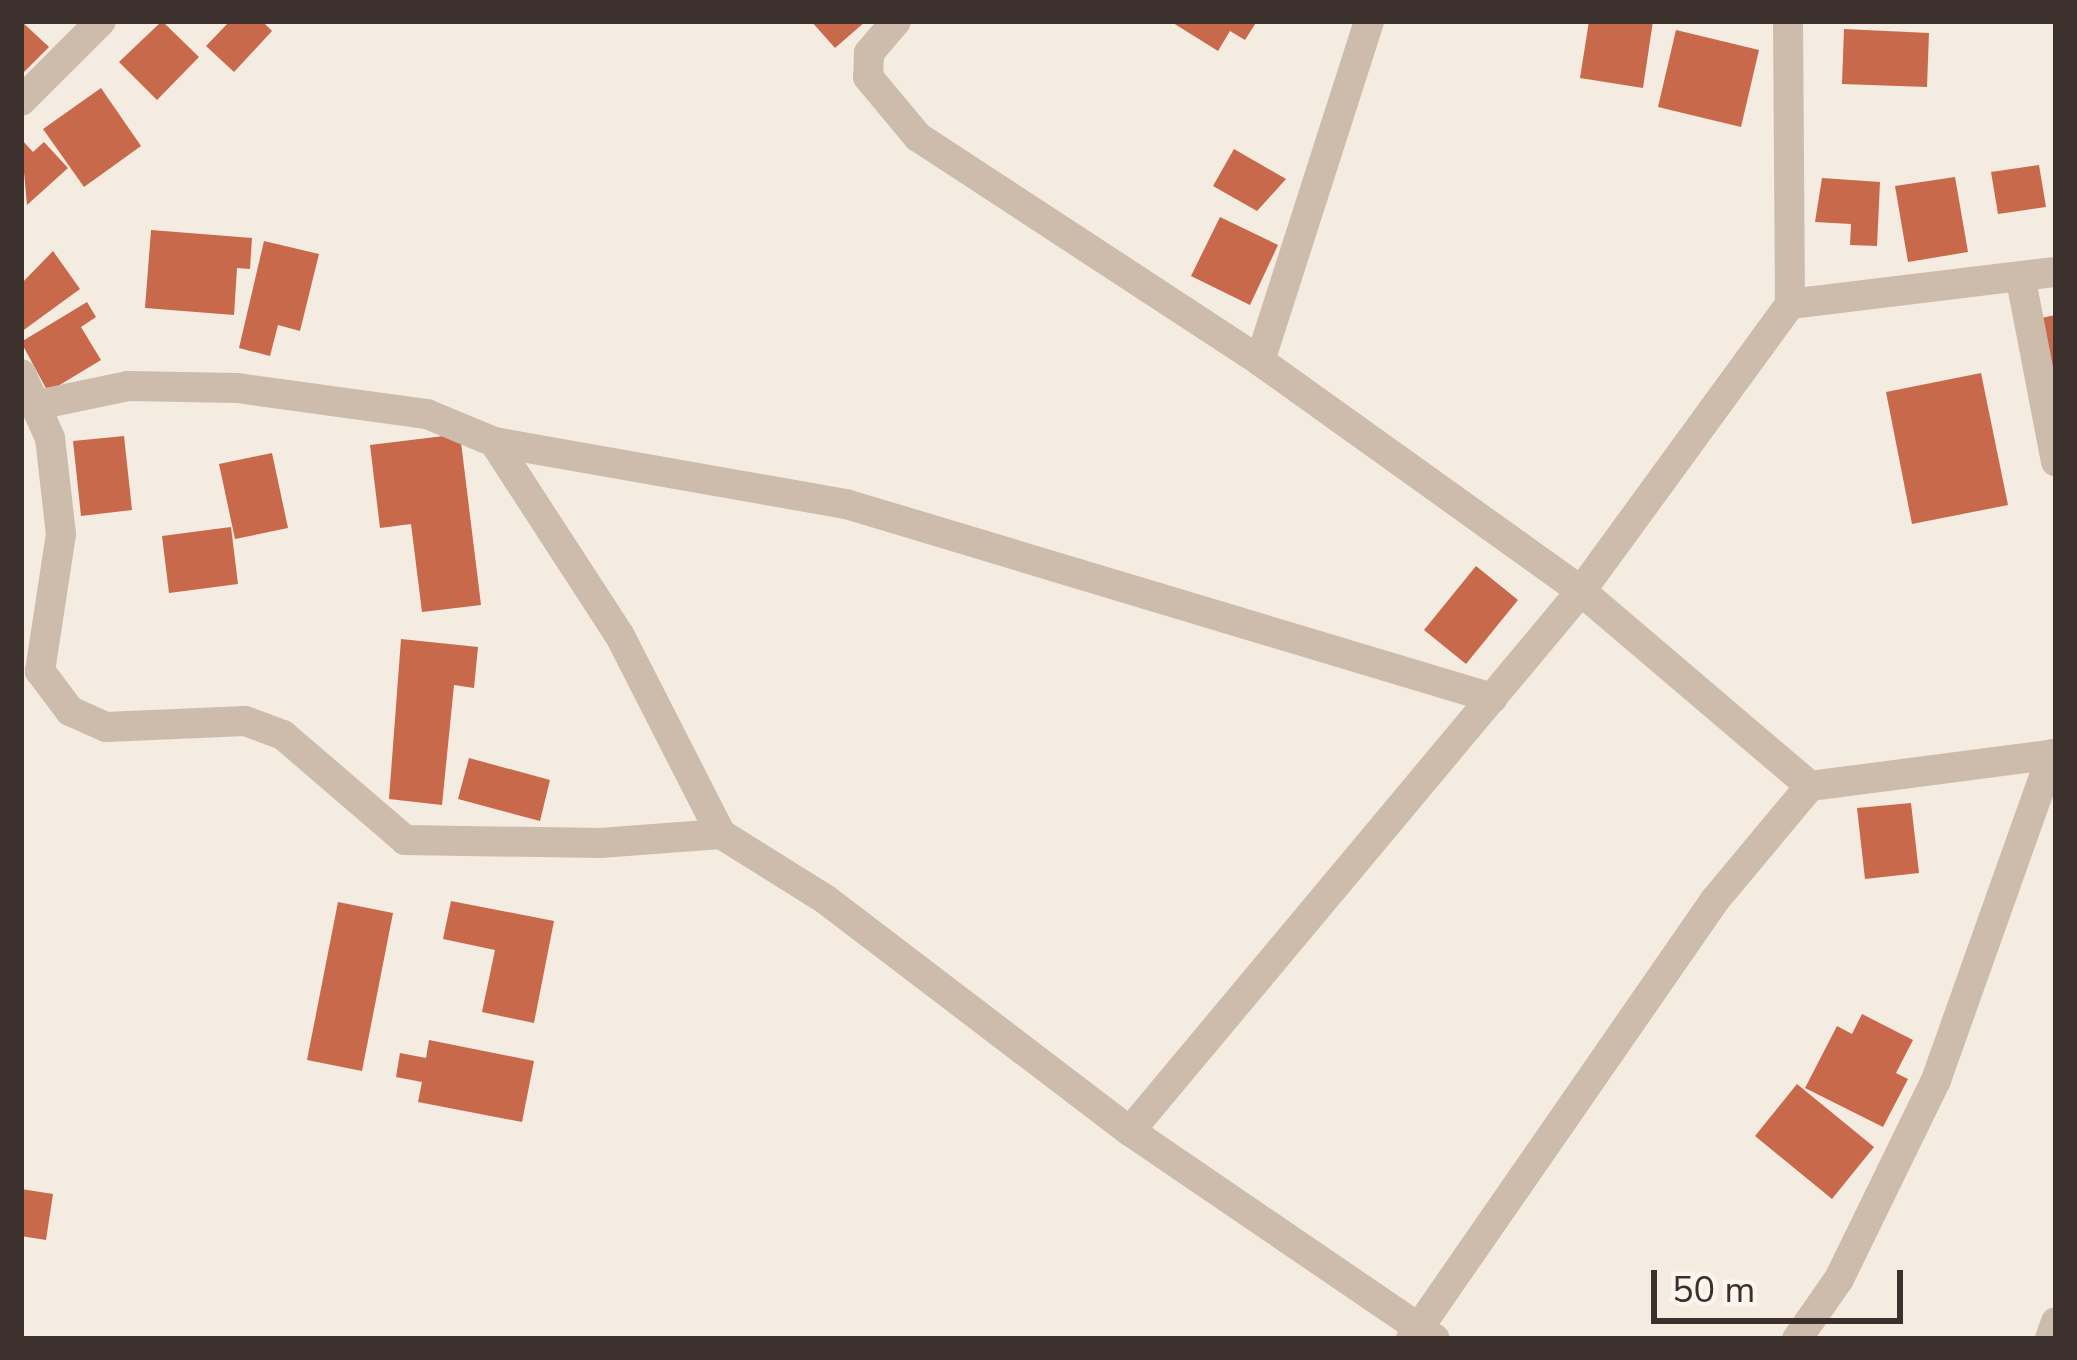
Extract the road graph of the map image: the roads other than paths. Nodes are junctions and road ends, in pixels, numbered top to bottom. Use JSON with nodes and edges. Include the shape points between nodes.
{"nodes":[{"id":1,"x":99,"y":21,"type":"edge"},
{"id":2,"x":896,"y":21,"type":"edge"},
{"id":3,"x":1369,"y":21,"type":"edge"},
{"id":4,"x":1788,"y":21,"type":"edge"},
{"id":5,"x":21,"y":101,"type":"edge"},
{"id":6,"x":2056,"y":272,"type":"edge"},
{"id":7,"x":2021,"y":280,"type":"junction"},
{"id":8,"x":1790,"y":304,"type":"junction"},
{"id":9,"x":1260,"y":362,"type":"junction"},
{"id":10,"x":21,"y":374,"type":"edge"},
{"id":11,"x":38,"y":405,"type":"junction"},
{"id":12,"x":494,"y":442,"type":"junction"},
{"id":13,"x":2056,"y":462,"type":"edge"},
{"id":14,"x":1581,"y":591,"type":"junction"},
{"id":15,"x":1492,"y":698,"type":"junction"},
{"id":16,"x":2054,"y":754,"type":"edge"},
{"id":17,"x":1810,"y":786,"type":"junction"},
{"id":18,"x":721,"y":834,"type":"junction"},
{"id":19,"x":1130,"y":1131,"type":"junction"},
{"id":20,"x":2056,"y":1322,"type":"edge"},
{"id":21,"x":1422,"y":1335,"type":"edge"},
{"id":22,"x":1798,"y":1339,"type":"edge"},
{"id":23,"x":2050,"y":1339,"type":"edge"}],
"edges":[{"from":1,"to":5,"type":"street"},
{"from":2,"to":9,"type":"street","via":[[869,53],[868,77],[918,137]]},
{"from":3,"to":9,"type":"street"},
{"from":4,"to":8,"type":"street"},
{"from":6,"to":7,"type":"street"},
{"from":7,"to":8,"type":"street"},
{"from":7,"to":13,"type":"street"},
{"from":8,"to":14,"type":"street"},
{"from":9,"to":14,"type":"street"},
{"from":10,"to":11,"type":"street"},
{"from":11,"to":12,"type":"street","via":[[128,386],[237,388],[427,414]]},
{"from":11,"to":18,"type":"street","via":[[50,438],[61,534],[40,671],[70,711],[106,727],[245,721],[283,735],[404,840],[600,843]]},
{"from":12,"to":15,"type":"street","via":[[846,504]]},
{"from":12,"to":18,"type":"street","via":[[620,636]]},
{"from":14,"to":15,"type":"street"},
{"from":14,"to":17,"type":"street"},
{"from":15,"to":19,"type":"street"},
{"from":16,"to":17,"type":"street"},
{"from":16,"to":22,"type":"street","via":[[1936,1080],[1839,1279]]},
{"from":17,"to":21,"type":"street","via":[[1715,900]]},
{"from":18,"to":19,"type":"street","via":[[825,899]]},
{"from":19,"to":21,"type":"street"},
{"from":20,"to":23,"type":"street"}]}
